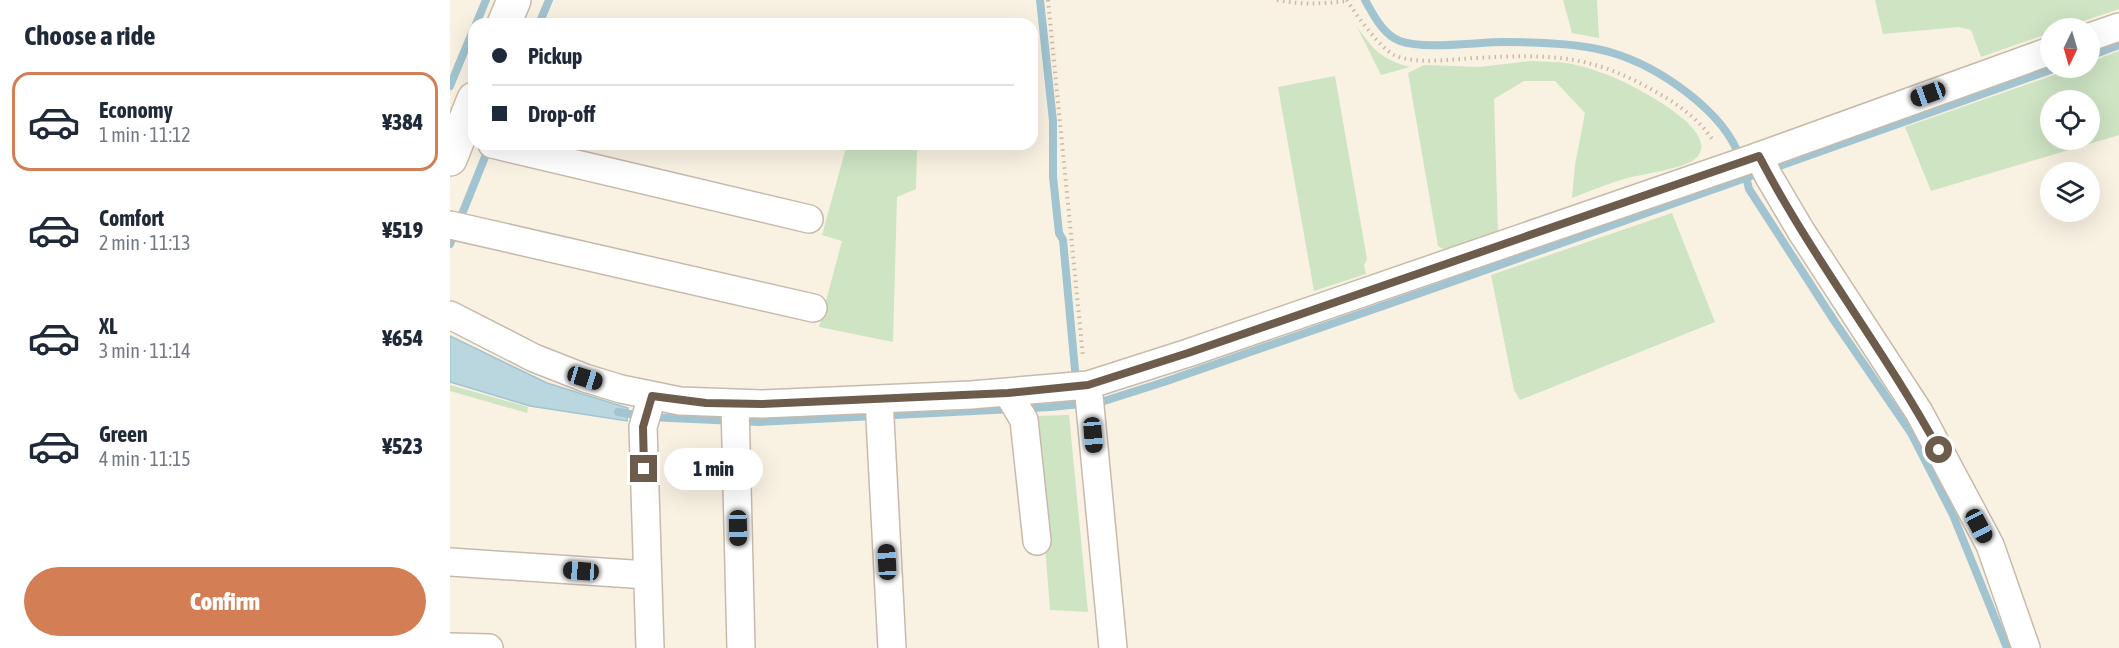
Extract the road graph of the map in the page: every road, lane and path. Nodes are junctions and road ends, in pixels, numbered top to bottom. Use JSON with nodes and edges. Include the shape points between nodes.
{"nodes":[{"id":1,"x":514,"y":0,"type":"edge"},
{"id":2,"x":1048,"y":0,"type":"edge"},
{"id":3,"x":1277,"y":0,"type":"edge"},
{"id":4,"x":1347,"y":0,"type":"edge"},
{"id":5,"x":506,"y":18,"type":"edge"},
{"id":6,"x":2119,"y":27,"type":"edge"},
{"id":7,"x":2100,"y":34,"type":"edge"},
{"id":8,"x":2040,"y":55,"type":"edge"},
{"id":9,"x":498,"y":150,"type":"edge"},
{"id":10,"x":1750,"y":164,"type":"junction"},
{"id":11,"x":809,"y":219,"type":"dead end"},
{"id":12,"x":456,"y":227,"type":"edge"},
{"id":13,"x":813,"y":308,"type":"dead end"},
{"id":14,"x":450,"y":315,"type":"edge"},
{"id":15,"x":1089,"y":397,"type":"junction"},
{"id":16,"x":1015,"y":404,"type":"junction"},
{"id":17,"x":648,"y":410,"type":"junction"},
{"id":18,"x":880,"y":410,"type":"junction"},
{"id":19,"x":735,"y":416,"type":"junction"},
{"id":20,"x":1037,"y":541,"type":"dead end"},
{"id":21,"x":450,"y":562,"type":"edge"},
{"id":22,"x":647,"y":575,"type":"junction"},
{"id":23,"x":450,"y":647,"type":"edge"},
{"id":24,"x":489,"y":648,"type":"edge"},
{"id":25,"x":650,"y":648,"type":"edge"},
{"id":26,"x":741,"y":648,"type":"edge"},
{"id":27,"x":892,"y":648,"type":"edge"},
{"id":28,"x":1113,"y":648,"type":"edge"},
{"id":29,"x":2026,"y":648,"type":"edge"}],
"edges":[{"from":1,"to":5,"type":"main road"},
{"from":2,"to":15,"type":"path"},
{"from":3,"to":4,"type":"path","via":[[1299,4]]},
{"from":4,"to":10,"type":"path","via":[[1371,33],[1394,55],[1435,60],[1534,55],[1610,69],[1675,102],[1713,140]]},
{"from":6,"to":7,"type":"street"},
{"from":8,"to":10,"type":"street"},
{"from":9,"to":11,"type":"street"},
{"from":10,"to":15,"type":"street","via":[[1188,353]]},
{"from":10,"to":29,"type":"street","via":[[1801,231],[1919,412],[1989,544]]},
{"from":12,"to":13,"type":"street"},
{"from":14,"to":17,"type":"street"},
{"from":15,"to":16,"type":"street"},
{"from":15,"to":28,"type":"street"},
{"from":16,"to":18,"type":"street"},
{"from":16,"to":20,"type":"street"},
{"from":17,"to":19,"type":"street","via":[[680,401]]},
{"from":17,"to":22,"type":"street"},
{"from":18,"to":19,"type":"street"},
{"from":18,"to":27,"type":"street"},
{"from":19,"to":26,"type":"street"},
{"from":21,"to":22,"type":"street"},
{"from":22,"to":25,"type":"street"},
{"from":23,"to":24,"type":"street"}]}
